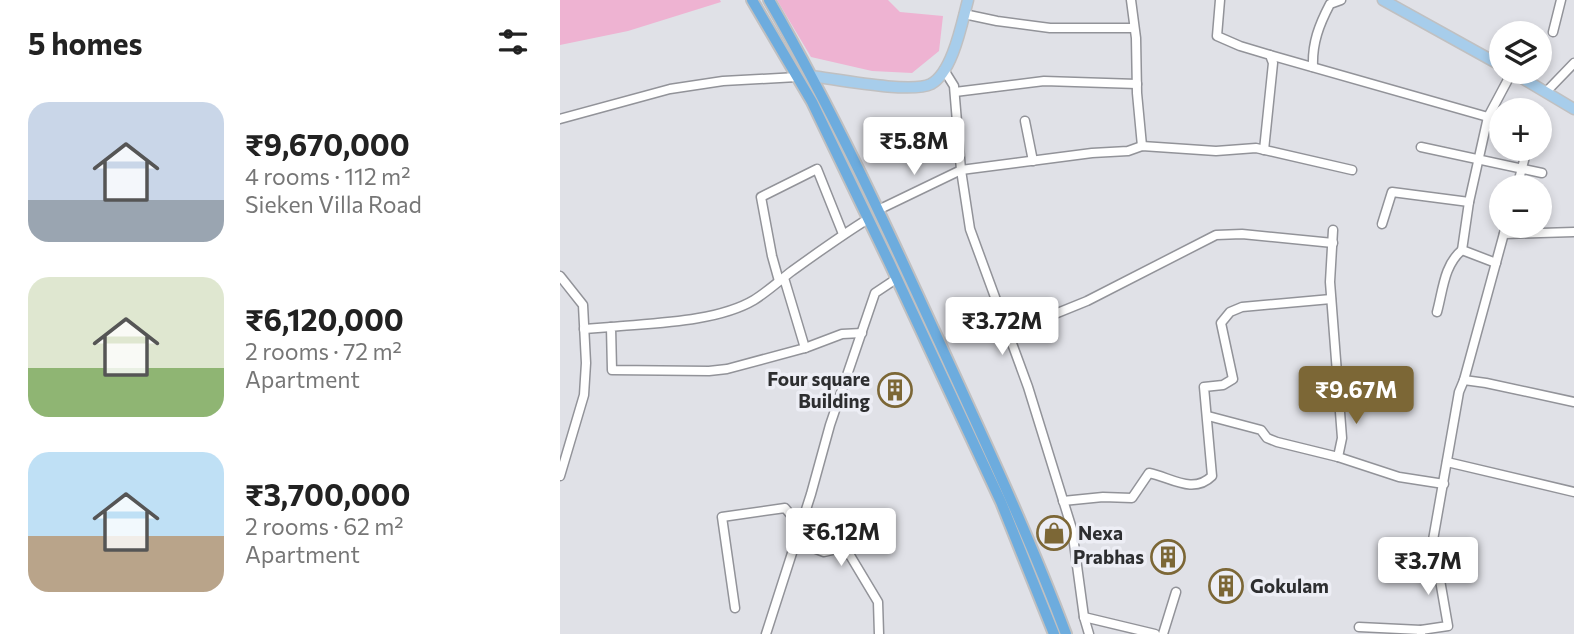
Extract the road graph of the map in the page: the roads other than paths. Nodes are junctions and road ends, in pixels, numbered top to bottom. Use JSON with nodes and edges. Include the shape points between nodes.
{"nodes":[{"id":1,"x":752,"y":0,"type":"edge"},
{"id":2,"x":769,"y":0,"type":"edge"},
{"id":3,"x":968,"y":0,"type":"edge"},
{"id":4,"x":1130,"y":0,"type":"edge"},
{"id":5,"x":1220,"y":0,"type":"edge"},
{"id":6,"x":1341,"y":0,"type":"edge"},
{"id":7,"x":1382,"y":0,"type":"edge"},
{"id":8,"x":1561,"y":0,"type":"edge"},
{"id":9,"x":964,"y":14,"type":"junction"},
{"id":10,"x":1133,"y":28,"type":"junction"},
{"id":11,"x":1553,"y":32,"type":"dead end"},
{"id":12,"x":1270,"y":55,"type":"junction"},
{"id":13,"x":1489,"y":59,"type":"edge"},
{"id":14,"x":1574,"y":63,"type":"edge"},
{"id":15,"x":1313,"y":67,"type":"junction"},
{"id":16,"x":944,"y":70,"type":"junction"},
{"id":17,"x":811,"y":76,"type":"junction"},
{"id":18,"x":797,"y":77,"type":"junction"},
{"id":19,"x":1137,"y":84,"type":"junction"},
{"id":20,"x":1506,"y":84,"type":"edge"},
{"id":21,"x":1534,"y":84,"type":"edge"},
{"id":22,"x":1547,"y":91,"type":"junction"},
{"id":23,"x":955,"y":92,"type":"junction"},
{"id":24,"x":1574,"y":108,"type":"edge"},
{"id":25,"x":1488,"y":117,"type":"junction"},
{"id":26,"x":560,"y":119,"type":"edge"},
{"id":27,"x":1026,"y":121,"type":"dead end"},
{"id":28,"x":1142,"y":146,"type":"junction"},
{"id":29,"x":1421,"y":147,"type":"dead end"},
{"id":30,"x":1264,"y":150,"type":"junction"},
{"id":31,"x":1478,"y":159,"type":"junction"},
{"id":32,"x":1033,"y":161,"type":"junction"},
{"id":33,"x":1524,"y":161,"type":"edge"},
{"id":34,"x":1522,"y":169,"type":"junction"},
{"id":35,"x":961,"y":170,"type":"junction"},
{"id":36,"x":1352,"y":170,"type":"dead end"},
{"id":37,"x":1542,"y":173,"type":"dead end"},
{"id":38,"x":1520,"y":175,"type":"edge"},
{"id":39,"x":1469,"y":202,"type":"junction"},
{"id":40,"x":878,"y":210,"type":"junction"},
{"id":41,"x":868,"y":219,"type":"junction"},
{"id":42,"x":1382,"y":225,"type":"dead end"},
{"id":43,"x":1333,"y":230,"type":"dead end"},
{"id":44,"x":1552,"y":231,"type":"edge"},
{"id":45,"x":1574,"y":232,"type":"edge"},
{"id":46,"x":843,"y":234,"type":"junction"},
{"id":47,"x":1503,"y":238,"type":"edge"},
{"id":48,"x":1333,"y":243,"type":"junction"},
{"id":49,"x":1462,"y":250,"type":"junction"},
{"id":50,"x":1496,"y":263,"type":"junction"},
{"id":51,"x":560,"y":276,"type":"edge"},
{"id":52,"x":782,"y":279,"type":"junction"},
{"id":53,"x":896,"y":279,"type":"junction"},
{"id":54,"x":1331,"y":299,"type":"junction"},
{"id":55,"x":1437,"y":312,"type":"dead end"},
{"id":56,"x":611,"y":327,"type":"junction"},
{"id":57,"x":584,"y":329,"type":"junction"},
{"id":58,"x":862,"y":333,"type":"junction"},
{"id":59,"x":1008,"y":333,"type":"junction"},
{"id":60,"x":805,"y":348,"type":"junction"},
{"id":61,"x":1464,"y":380,"type":"junction"},
{"id":62,"x":1574,"y":402,"type":"edge"},
{"id":63,"x":1208,"y":416,"type":"junction"},
{"id":64,"x":1338,"y":457,"type":"junction"},
{"id":65,"x":1447,"y":462,"type":"junction"},
{"id":66,"x":560,"y":476,"type":"edge"},
{"id":67,"x":1444,"y":484,"type":"junction"},
{"id":68,"x":1574,"y":492,"type":"edge"},
{"id":69,"x":1063,"y":500,"type":"junction"},
{"id":70,"x":800,"y":526,"type":"junction"},
{"id":71,"x":1177,"y":592,"type":"dead end"},
{"id":72,"x":734,"y":608,"type":"dead end"},
{"id":73,"x":1084,"y":617,"type":"junction"},
{"id":74,"x":1359,"y":626,"type":"dead end"},
{"id":75,"x":1421,"y":632,"type":"edge"},
{"id":76,"x":766,"y":634,"type":"edge"},
{"id":77,"x":879,"y":634,"type":"edge"},
{"id":78,"x":1054,"y":634,"type":"edge"},
{"id":79,"x":1066,"y":634,"type":"edge"},
{"id":80,"x":1088,"y":634,"type":"edge"},
{"id":81,"x":1155,"y":634,"type":"edge"},
{"id":82,"x":1163,"y":634,"type":"edge"}],
"edges":[{"from":1,"to":18,"type":"highway"},
{"from":2,"to":17,"type":"highway"},
{"from":3,"to":9,"type":"main road"},
{"from":4,"to":10,"type":"street"},
{"from":5,"to":12,"type":"street","via":[[1217,36]]},
{"from":6,"to":15,"type":"street","via":[[1330,4],[1318,28]]},
{"from":7,"to":13,"type":"main road"},
{"from":8,"to":11,"type":"street"},
{"from":9,"to":10,"type":"street","via":[[1050,28]]},
{"from":9,"to":16,"type":"main road"},
{"from":10,"to":19,"type":"street"},
{"from":12,"to":15,"type":"street"},
{"from":12,"to":30,"type":"street","via":[[1274,74]]},
{"from":14,"to":22,"type":"street"},
{"from":15,"to":25,"type":"street"},
{"from":16,"to":17,"type":"main road","via":[[931,84],[909,88]]},
{"from":16,"to":23,"type":"street"},
{"from":17,"to":40,"type":"highway"},
{"from":18,"to":26,"type":"street","via":[[670,89]]},
{"from":18,"to":41,"type":"highway"},
{"from":19,"to":23,"type":"street","via":[[1044,80]]},
{"from":19,"to":28,"type":"street"},
{"from":20,"to":25,"type":"street"},
{"from":21,"to":22,"type":"main road"},
{"from":22,"to":24,"type":"main road"},
{"from":23,"to":35,"type":"street"},
{"from":25,"to":31,"type":"street"},
{"from":27,"to":32,"type":"street"},
{"from":28,"to":30,"type":"street"},
{"from":28,"to":32,"type":"street"},
{"from":29,"to":31,"type":"street"},
{"from":30,"to":36,"type":"street"},
{"from":31,"to":34,"type":"street"},
{"from":31,"to":39,"type":"street"},
{"from":32,"to":35,"type":"street"},
{"from":33,"to":34,"type":"street"},
{"from":34,"to":37,"type":"street"},
{"from":34,"to":38,"type":"street"},
{"from":35,"to":40,"type":"street"},
{"from":35,"to":59,"type":"street","via":[[970,229]]},
{"from":39,"to":42,"type":"street","via":[[1392,191]]},
{"from":39,"to":49,"type":"street"},
{"from":40,"to":79,"type":"highway","via":[[1012,499]]},
{"from":41,"to":46,"type":"street"},
{"from":41,"to":53,"type":"highway"},
{"from":43,"to":48,"type":"street"},
{"from":44,"to":45,"type":"street"},
{"from":46,"to":52,"type":"street"},
{"from":46,"to":52,"type":"street","via":[[817,169],[761,197],[772,256]]},
{"from":47,"to":50,"type":"street"},
{"from":48,"to":54,"type":"street"},
{"from":48,"to":59,"type":"street","via":[[1216,234],[1087,301]]},
{"from":49,"to":50,"type":"street"},
{"from":49,"to":55,"type":"street","via":[[1448,267]]},
{"from":50,"to":61,"type":"street"},
{"from":51,"to":57,"type":"street","via":[[583,304]]},
{"from":52,"to":56,"type":"street","via":[[751,302],[711,315]]},
{"from":52,"to":60,"type":"street"},
{"from":53,"to":58,"type":"street","via":[[875,293]]},
{"from":53,"to":78,"type":"highway","via":[[1001,502]]},
{"from":54,"to":63,"type":"street","via":[[1230,312],[1221,323],[1233,379],[1204,387]]},
{"from":54,"to":64,"type":"street","via":[[1342,438]]},
{"from":56,"to":57,"type":"street"},
{"from":56,"to":60,"type":"street","via":[[612,370],[727,369]]},
{"from":57,"to":66,"type":"street","via":[[584,395]]},
{"from":58,"to":60,"type":"street","via":[[842,334]]},
{"from":58,"to":70,"type":"street"},
{"from":59,"to":69,"type":"street"},
{"from":61,"to":62,"type":"street"},
{"from":61,"to":65,"type":"street"},
{"from":63,"to":64,"type":"street","via":[[1261,430],[1277,442]]},
{"from":63,"to":69,"type":"street","via":[[1212,476],[1207,481],[1189,485],[1149,473],[1132,498]]},
{"from":64,"to":67,"type":"street","via":[[1399,477]]},
{"from":65,"to":67,"type":"street"},
{"from":65,"to":68,"type":"street"},
{"from":67,"to":75,"type":"street","via":[[1433,541],[1448,626]]},
{"from":69,"to":73,"type":"street","via":[[1072,529]]},
{"from":70,"to":72,"type":"street","via":[[785,508],[722,517]]},
{"from":70,"to":76,"type":"street"},
{"from":70,"to":77,"type":"street","via":[[811,547],[824,552],[845,547],[878,602]]},
{"from":71,"to":82,"type":"street"},
{"from":73,"to":80,"type":"street"},
{"from":73,"to":81,"type":"street"},
{"from":74,"to":75,"type":"street"}]}
